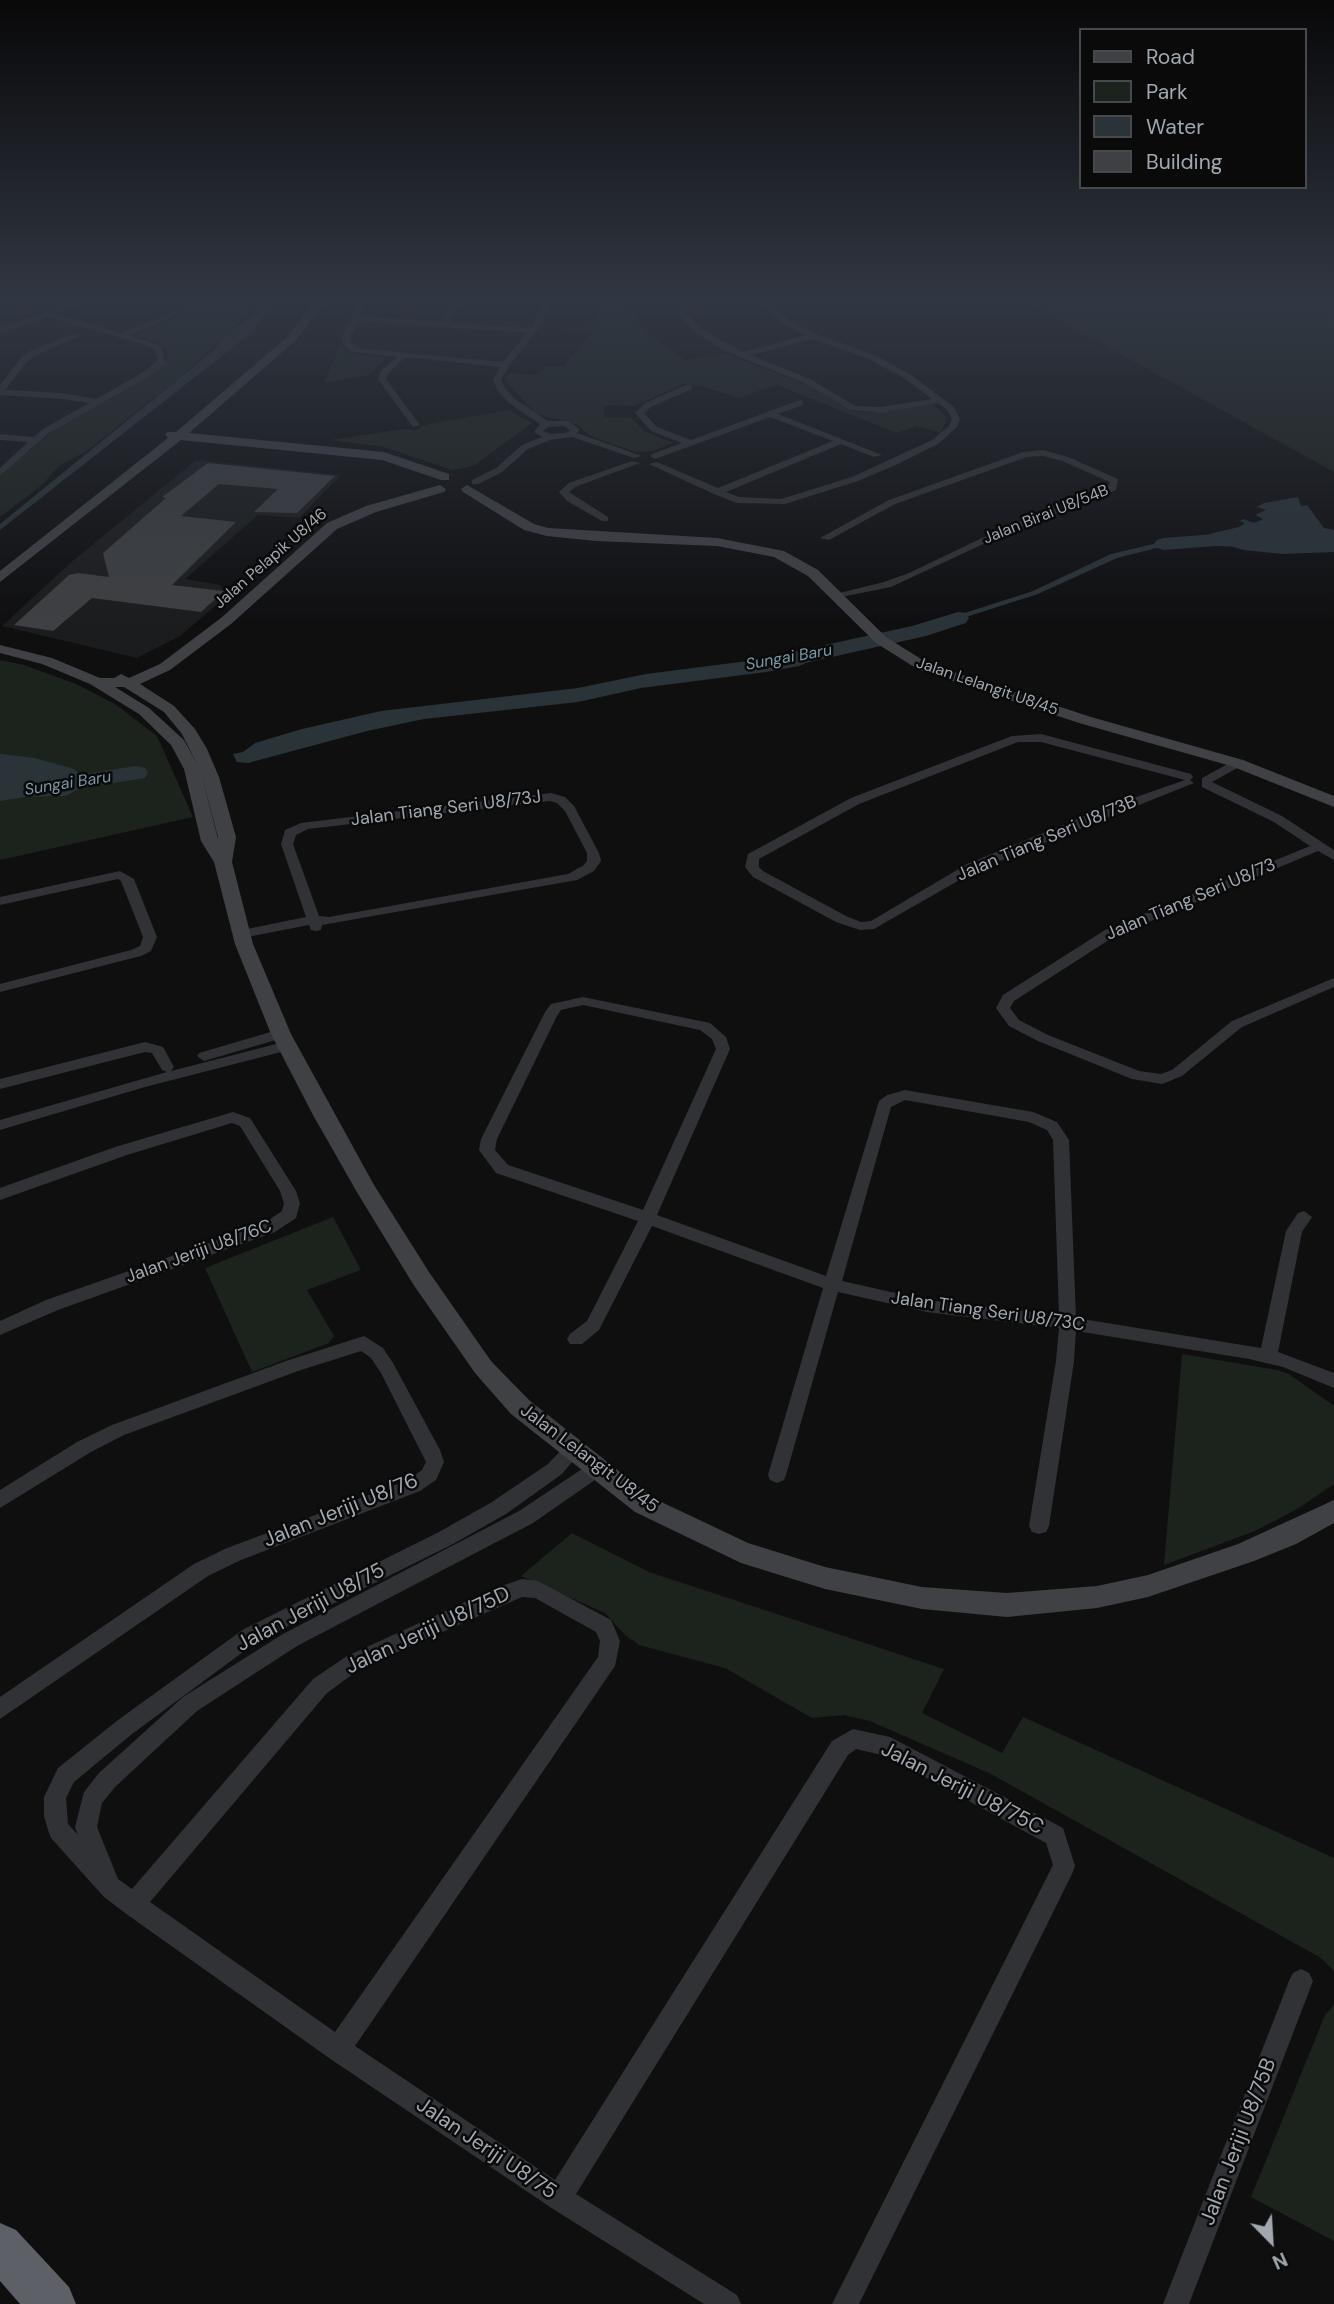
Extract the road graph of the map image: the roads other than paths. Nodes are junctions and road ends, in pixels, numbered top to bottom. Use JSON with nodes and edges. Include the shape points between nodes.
{"nodes":[{"id":1,"x":81,"y":412,"type":"edge"},
{"id":2,"x":207,"y":412,"type":"edge"},
{"id":3,"x":406,"y":412,"type":"edge"},
{"id":4,"x":528,"y":412,"type":"edge"},
{"id":5,"x":641,"y":412,"type":"edge"},
{"id":6,"x":780,"y":412,"type":"edge"},
{"id":7,"x":952,"y":412,"type":"edge"},
{"id":8,"x":772,"y":415,"type":"junction"},
{"id":9,"x":546,"y":424,"type":"junction"},
{"id":10,"x":416,"y":425,"type":"dead end"},
{"id":11,"x":164,"y":430,"type":"dead end"},
{"id":12,"x":537,"y":430,"type":"junction"},
{"id":13,"x":572,"y":434,"type":"junction"},
{"id":14,"x":178,"y":436,"type":"junction"},
{"id":15,"x":0,"y":437,"type":"edge"},
{"id":16,"x":550,"y":437,"type":"junction"},
{"id":17,"x":35,"y":440,"type":"junction"},
{"id":18,"x":841,"y":441,"type":"junction"},
{"id":19,"x":691,"y":443,"type":"junction"},
{"id":20,"x":877,"y":455,"type":"dead end"},
{"id":21,"x":645,"y":461,"type":"junction"},
{"id":22,"x":0,"y":473,"type":"edge"},
{"id":23,"x":470,"y":482,"type":"junction"},
{"id":24,"x":442,"y":483,"type":"junction"},
{"id":25,"x":717,"y":492,"type":"junction"},
{"id":26,"x":730,"y":497,"type":"junction"},
{"id":27,"x":606,"y":519,"type":"dead end"},
{"id":28,"x":825,"y":538,"type":"dead end"},
{"id":29,"x":0,"y":578,"type":"edge"},
{"id":30,"x":836,"y":595,"type":"junction"},
{"id":31,"x":0,"y":641,"type":"edge"},
{"id":32,"x":0,"y":649,"type":"edge"},
{"id":33,"x":164,"y":663,"type":"junction"},
{"id":34,"x":97,"y":675,"type":"junction"},
{"id":35,"x":124,"y":686,"type":"junction"},
{"id":36,"x":158,"y":701,"type":"junction"},
{"id":37,"x":1231,"y":762,"type":"junction"},
{"id":38,"x":1197,"y":780,"type":"junction"},
{"id":39,"x":208,"y":795,"type":"junction"},
{"id":40,"x":1334,"y":802,"type":"edge"},
{"id":41,"x":1318,"y":847,"type":"junction"},
{"id":42,"x":1334,"y":856,"type":"edge"},
{"id":43,"x":0,"y":901,"type":"edge"},
{"id":44,"x":319,"y":923,"type":"junction"},
{"id":45,"x":243,"y":939,"type":"junction"},
{"id":46,"x":1334,"y":982,"type":"edge"},
{"id":47,"x":0,"y":988,"type":"edge"},
{"id":48,"x":284,"y":1040,"type":"junction"},
{"id":49,"x":167,"y":1067,"type":"junction"},
{"id":50,"x":0,"y":1084,"type":"edge"},
{"id":51,"x":0,"y":1114,"type":"edge"},
{"id":52,"x":0,"y":1125,"type":"edge"},
{"id":53,"x":0,"y":1194,"type":"edge"},
{"id":54,"x":1304,"y":1217,"type":"dead end"},
{"id":55,"x":648,"y":1218,"type":"junction"},
{"id":56,"x":833,"y":1285,"type":"junction"},
{"id":57,"x":1068,"y":1323,"type":"junction"},
{"id":58,"x":0,"y":1328,"type":"edge"},
{"id":59,"x":576,"y":1339,"type":"dead end"},
{"id":60,"x":1268,"y":1356,"type":"junction"},
{"id":61,"x":1334,"y":1381,"type":"edge"},
{"id":62,"x":574,"y":1449,"type":"junction"},
{"id":63,"x":598,"y":1468,"type":"junction"},
{"id":64,"x":777,"y":1475,"type":"dead end"},
{"id":65,"x":0,"y":1500,"type":"edge"},
{"id":66,"x":1334,"y":1511,"type":"edge"},
{"id":67,"x":1040,"y":1526,"type":"dead end"},
{"id":68,"x":0,"y":1709,"type":"edge"},
{"id":69,"x":112,"y":1889,"type":"junction"},
{"id":70,"x":133,"y":1905,"type":"junction"},
{"id":71,"x":1301,"y":1981,"type":"dead end"},
{"id":72,"x":338,"y":2049,"type":"junction"},
{"id":73,"x":559,"y":2199,"type":"junction"},
{"id":74,"x":0,"y":2246,"type":"edge"},
{"id":75,"x":52,"y":2304,"type":"edge"},
{"id":76,"x":727,"y":2304,"type":"edge"},
{"id":77,"x":845,"y":2304,"type":"edge"},
{"id":78,"x":1176,"y":2304,"type":"edge"}],
"edges":[{"from":1,"to":17,"type":"street"},
{"from":2,"to":14,"type":"street"},
{"from":3,"to":10,"type":"street"},
{"from":4,"to":9,"type":"street"},
{"from":5,"to":19,"type":"street","via":[[654,429]]},
{"from":6,"to":8,"type":"street"},
{"from":7,"to":26,"type":"street","via":[[953,428],[935,443],[855,479],[787,502],[747,503]]},
{"from":8,"to":18,"type":"street"},
{"from":8,"to":19,"type":"street"},
{"from":9,"to":12,"type":"street"},
{"from":9,"to":13,"type":"street","via":[[570,424],[576,430]]},
{"from":11,"to":14,"type":"street"},
{"from":12,"to":16,"type":"street"},
{"from":12,"to":23,"type":"street"},
{"from":13,"to":16,"type":"street"},
{"from":13,"to":21,"type":"street"},
{"from":14,"to":24,"type":"street","via":[[384,456]]},
{"from":14,"to":29,"type":"street"},
{"from":15,"to":17,"type":"street"},
{"from":16,"to":23,"type":"street","via":[[525,447],[499,470]]},
{"from":17,"to":22,"type":"street"},
{"from":18,"to":20,"type":"street"},
{"from":18,"to":25,"type":"street"},
{"from":19,"to":21,"type":"street"},
{"from":21,"to":25,"type":"street"},
{"from":21,"to":26,"type":"street","via":[[649,472],[712,499]]},
{"from":21,"to":27,"type":"street","via":[[572,485],[564,492]]},
{"from":23,"to":24,"type":"street"},
{"from":23,"to":30,"type":"street","name":"Jalan Lelangit U8/45","via":[[529,527],[766,550],[803,566]]},
{"from":24,"to":33,"type":"street","name":"Jalan Pelapik U8/46","via":[[332,526],[226,621]]},
{"from":25,"to":26,"type":"street"},
{"from":28,"to":30,"type":"street","name":"Jalan Birai U8/54B","via":[[892,502],[1026,454],[1065,459],[1115,481],[1111,490],[1006,530],[913,575]]},
{"from":30,"to":37,"type":"street","name":"Jalan Lelangit U8/45","via":[[908,659],[955,679]]},
{"from":31,"to":34,"type":"street","name":"Jalan Lelangit U8/45","via":[[57,654]]},
{"from":32,"to":34,"type":"street","name":"Jalan Lelangit U8/45"},
{"from":33,"to":34,"type":"street"},
{"from":33,"to":35,"type":"street","name":"Jalan Pelapik U8/46"},
{"from":33,"to":36,"type":"street","via":[[155,688]]},
{"from":34,"to":35,"type":"street","name":"Jalan Lelangit U8/45"},
{"from":35,"to":36,"type":"street","name":"Jalan Lelangit U8/45"},
{"from":35,"to":39,"type":"street","name":"Jalan Lelangit U8/45","via":[[172,736]]},
{"from":36,"to":39,"type":"street","name":"Jalan Lelangit U8/45","via":[[189,732],[206,765]]},
{"from":37,"to":38,"type":"street","name":"Jalan Tiang Seri U8/73B"},
{"from":37,"to":40,"type":"street","name":"Jalan Lelangit U8/45"},
{"from":38,"to":38,"type":"street","name":"Jalan Tiang Seri U8/73B","via":[[972,867],[874,925],[841,919],[752,867],[753,857],[855,802],[1016,739],[1041,738]]},
{"from":38,"to":41,"type":"street","via":[[1278,819]]},
{"from":39,"to":45,"type":"street","name":"Jalan Lelangit U8/45","via":[[210,841],[222,862]]},
{"from":41,"to":42,"type":"street"},
{"from":41,"to":46,"type":"street","name":"Jalan Tiang Seri U8/73","via":[[1110,933],[1008,998],[1003,1008],[1014,1023],[1043,1038],[1137,1076],[1162,1079],[1177,1073],[1237,1024]]},
{"from":43,"to":47,"type":"street","via":[[120,875],[127,879],[149,940],[146,948],[129,955]]},
{"from":44,"to":44,"type":"street","name":"Jalan Tiang Seri U8/73J","via":[[572,877],[589,868],[594,857],[570,809],[551,797],[305,826],[290,833],[286,844]]},
{"from":44,"to":45,"type":"street","name":"Jalan Tiang Seri U8/73J"},
{"from":45,"to":48,"type":"street","name":"Jalan Lelangit U8/45"},
{"from":48,"to":49,"type":"street"},
{"from":48,"to":52,"type":"street"},
{"from":48,"to":62,"type":"street","name":"Jalan Lelangit U8/45","via":[[366,1189],[483,1367],[520,1407]]},
{"from":49,"to":50,"type":"street","via":[[158,1050],[145,1047]]},
{"from":49,"to":51,"type":"street"},
{"from":53,"to":58,"type":"street","name":"Jalan Jeriji U8/76C","via":[[233,1116],[245,1122],[292,1203],[290,1214],[269,1228]]},
{"from":54,"to":60,"type":"street","via":[[1294,1231]]},
{"from":55,"to":55,"type":"street","name":"Jalan Tiang Seri U8/73C","via":[[722,1054],[721,1041],[705,1026],[589,1002],[556,1007],[486,1144],[487,1150],[502,1169]]},
{"from":55,"to":56,"type":"street","name":"Jalan Tiang Seri U8/73C"},
{"from":55,"to":59,"type":"street","via":[[593,1325]]},
{"from":56,"to":57,"type":"street","name":"Jalan Tiang Seri U8/73C","via":[[927,1306]]},
{"from":56,"to":57,"type":"street","via":[[884,1105],[898,1097],[920,1097],[1033,1117],[1059,1135]]},
{"from":56,"to":64,"type":"street"},
{"from":57,"to":60,"type":"street","name":"Jalan Tiang Seri U8/73C"},
{"from":57,"to":67,"type":"street"},
{"from":60,"to":61,"type":"street","name":"Jalan Tiang Seri U8/73C"},
{"from":62,"to":63,"type":"street","name":"Jalan Lelangit U8/45"},
{"from":62,"to":69,"type":"street","name":"Jalan Jeriji U8/75","via":[[555,1469],[499,1508],[251,1636],[66,1775],[55,1797],[59,1830]]},
{"from":63,"to":66,"type":"street","name":"Jalan Lelangit U8/45","via":[[644,1504],[741,1552],[825,1578],[964,1603],[1050,1603],[1148,1586],[1256,1549]]},
{"from":63,"to":69,"type":"street","name":"Jalan Jeriji U8/75","via":[[526,1517],[290,1640],[190,1704],[107,1780],[92,1800],[86,1827]]},
{"from":65,"to":68,"type":"street","name":"Jalan Jeriji U8/76","via":[[118,1430],[363,1343],[387,1368],[435,1462],[429,1475],[413,1486],[201,1570]]},
{"from":69,"to":70,"type":"street","name":"Jalan Jeriji U8/75"},
{"from":70,"to":72,"type":"street","name":"Jalan Jeriji U8/75"},
{"from":70,"to":72,"type":"street","name":"Jalan Jeriji U8/75D","via":[[320,1686],[354,1662],[522,1588],[538,1590],[604,1626],[610,1641],[608,1660]]},
{"from":71,"to":78,"type":"street","name":"Jalan Jeriji U8/75B"},
{"from":72,"to":73,"type":"street","name":"Jalan Jeriji U8/75"},
{"from":73,"to":76,"type":"street","name":"Jalan Jeriji U8/75"},
{"from":73,"to":77,"type":"street","name":"Jalan Jeriji U8/75C","via":[[840,1748],[853,1739],[890,1747],[1055,1836],[1064,1866]]},
{"from":74,"to":75,"type":"highway"}]}
